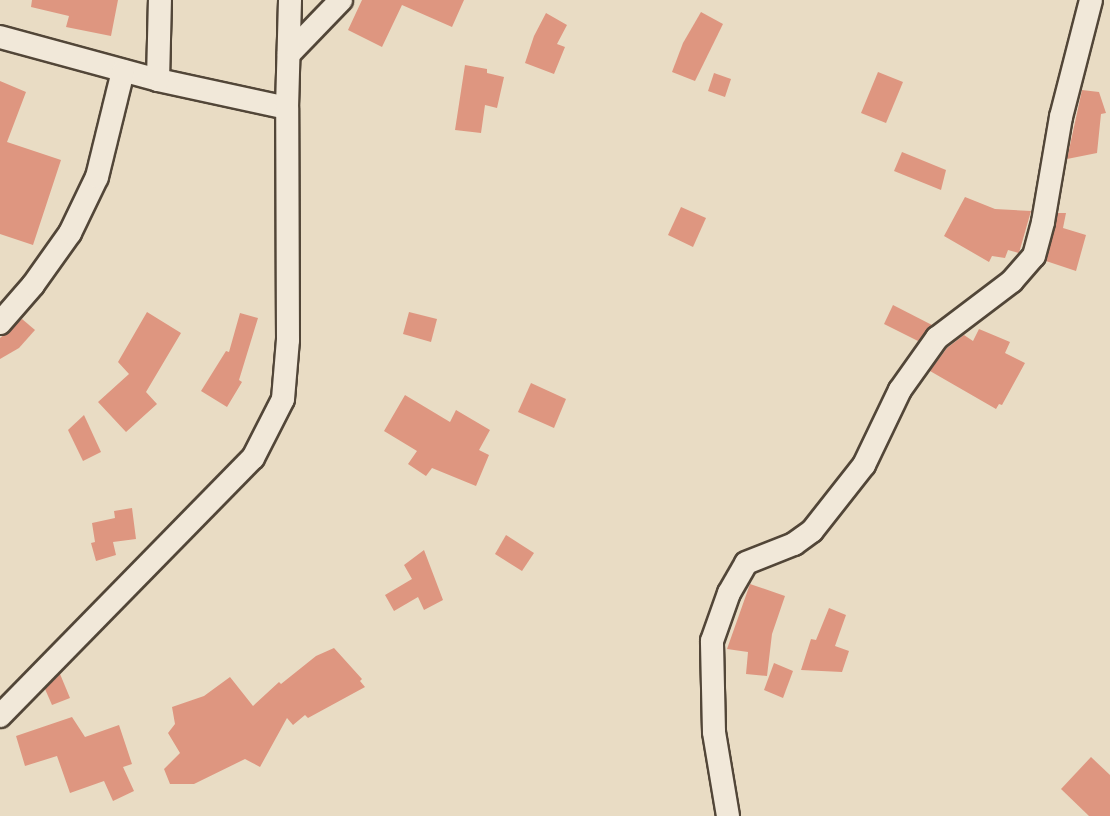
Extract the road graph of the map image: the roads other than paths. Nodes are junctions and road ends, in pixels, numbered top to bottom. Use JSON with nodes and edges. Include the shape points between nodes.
{"nodes":[{"id":1,"x":160,"y":0,"type":"edge"},
{"id":2,"x":290,"y":0,"type":"edge"},
{"id":3,"x":341,"y":0,"type":"edge"},
{"id":4,"x":1091,"y":0,"type":"edge"},
{"id":5,"x":0,"y":37,"type":"edge"},
{"id":6,"x":290,"y":54,"type":"junction"},
{"id":7,"x":123,"y":71,"type":"junction"},
{"id":8,"x":158,"y":81,"type":"junction"},
{"id":9,"x":287,"y":108,"type":"junction"},
{"id":10,"x":0,"y":323,"type":"edge"},
{"id":11,"x":0,"y":716,"type":"edge"},
{"id":12,"x":728,"y":816,"type":"edge"}],
"edges":[{"from":1,"to":8,"type":"street"},
{"from":2,"to":6,"type":"street"},
{"from":3,"to":6,"type":"street"},
{"from":4,"to":12,"type":"street","via":[[1061,117],[1034,256],[1012,281],[937,338],[900,390],[864,465],[812,531],[794,544],[746,562],[729,593],[712,641],[714,732]]},
{"from":5,"to":7,"type":"street"},
{"from":6,"to":9,"type":"street"},
{"from":7,"to":8,"type":"street"},
{"from":7,"to":10,"type":"street","via":[[97,177],[70,233]]},
{"from":8,"to":9,"type":"street"},
{"from":9,"to":11,"type":"street","via":[[288,340],[283,399],[253,458]]}]}
